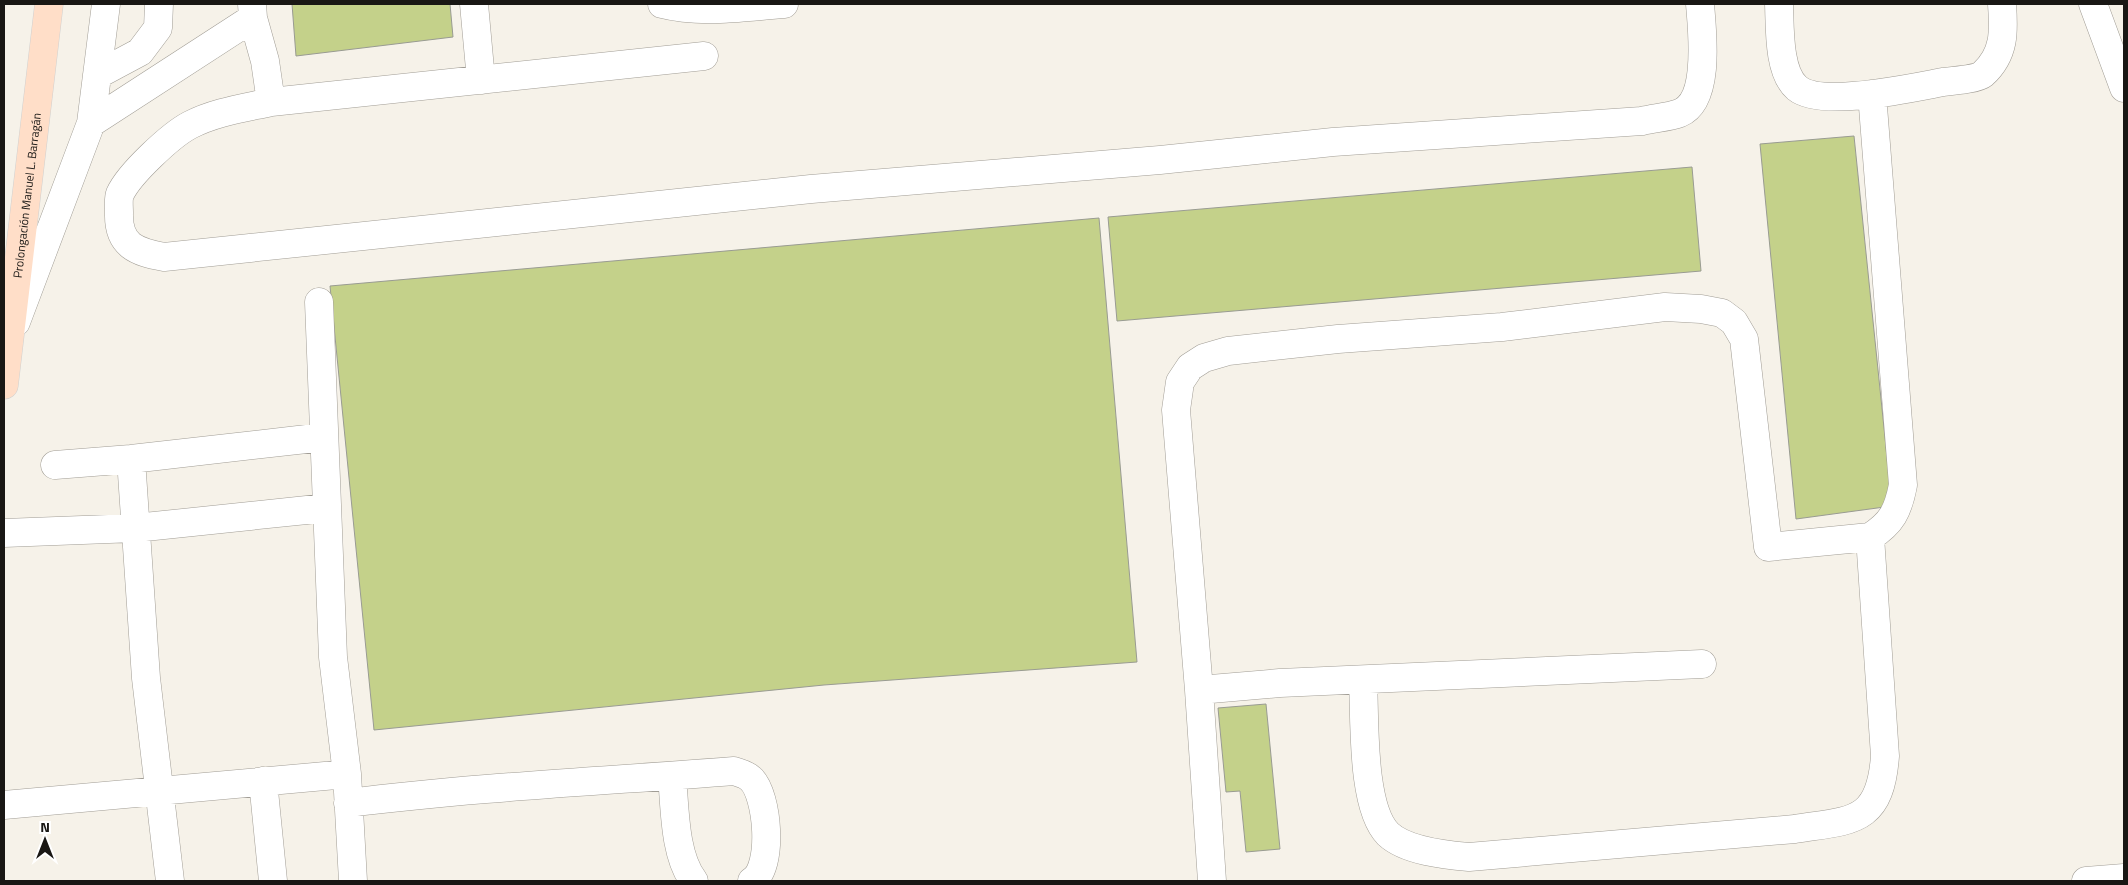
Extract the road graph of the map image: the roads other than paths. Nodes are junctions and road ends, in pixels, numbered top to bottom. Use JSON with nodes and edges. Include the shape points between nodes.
{"nodes":[{"id":1,"x":49,"y":4,"type":"edge"},
{"id":2,"x":106,"y":4,"type":"edge"},
{"id":3,"x":159,"y":4,"type":"edge"},
{"id":4,"x":474,"y":4,"type":"edge"},
{"id":5,"x":662,"y":4,"type":"edge"},
{"id":6,"x":784,"y":4,"type":"edge"},
{"id":7,"x":1700,"y":4,"type":"edge"},
{"id":8,"x":1779,"y":4,"type":"edge"},
{"id":9,"x":2002,"y":4,"type":"edge"},
{"id":10,"x":2093,"y":4,"type":"edge"},
{"id":11,"x":252,"y":11,"type":"edge"},
{"id":12,"x":704,"y":56,"type":"dead end"},
{"id":13,"x":97,"y":75,"type":"junction"},
{"id":14,"x":481,"y":80,"type":"junction"},
{"id":15,"x":2124,"y":88,"type":"edge"},
{"id":16,"x":1872,"y":94,"type":"junction"},
{"id":17,"x":271,"y":102,"type":"junction"},
{"id":18,"x":90,"y":123,"type":"junction"},
{"id":19,"x":319,"y":302,"type":"dead end"},
{"id":20,"x":9,"y":342,"type":"junction"},
{"id":21,"x":4,"y":385,"type":"edge"},
{"id":22,"x":324,"y":437,"type":"junction"},
{"id":23,"x":131,"y":459,"type":"junction"},
{"id":24,"x":55,"y":465,"type":"dead end"},
{"id":25,"x":326,"y":508,"type":"junction"},
{"id":26,"x":136,"y":528,"type":"junction"},
{"id":27,"x":4,"y":533,"type":"edge"},
{"id":28,"x":1870,"y":537,"type":"junction"},
{"id":29,"x":1702,"y":664,"type":"dead end"},
{"id":30,"x":1363,"y":680,"type":"junction"},
{"id":31,"x":1199,"y":690,"type":"junction"},
{"id":32,"x":347,"y":774,"type":"junction"},
{"id":33,"x":672,"y":776,"type":"junction"},
{"id":34,"x":262,"y":781,"type":"junction"},
{"id":35,"x":159,"y":790,"type":"junction"},
{"id":36,"x":348,"y":803,"type":"junction"},
{"id":37,"x":4,"y":805,"type":"edge"},
{"id":38,"x":2124,"y":878,"type":"edge"},
{"id":39,"x":170,"y":881,"type":"edge"},
{"id":40,"x":273,"y":881,"type":"edge"},
{"id":41,"x":353,"y":881,"type":"edge"},
{"id":42,"x":694,"y":881,"type":"edge"},
{"id":43,"x":752,"y":881,"type":"edge"},
{"id":44,"x":1212,"y":881,"type":"edge"},
{"id":45,"x":2086,"y":881,"type":"edge"}],
"edges":[{"from":1,"to":20,"type":"main road","name":"Prolongación Manuel L. Barragán"},
{"from":2,"to":13,"type":"street"},
{"from":3,"to":13,"type":"street","via":[[158,28],[140,52]]},
{"from":4,"to":14,"type":"street"},
{"from":5,"to":6,"type":"street","via":[[700,10]]},
{"from":7,"to":17,"type":"street","via":[[1703,44],[1697,94],[1682,112],[1642,121],[1333,142],[811,189],[164,257],[141,253],[126,242],[119,220],[120,194],[170,138],[223,112]]},
{"from":8,"to":16,"type":"street","via":[[1784,66],[1797,88],[1809,95]]},
{"from":9,"to":16,"type":"street","via":[[2004,31],[1997,59],[1981,76]]},
{"from":10,"to":15,"type":"street"},
{"from":11,"to":17,"type":"street","via":[[265,61]]},
{"from":11,"to":18,"type":"street"},
{"from":12,"to":14,"type":"street"},
{"from":13,"to":18,"type":"street"},
{"from":14,"to":17,"type":"street"},
{"from":16,"to":28,"type":"street","via":[[1903,486],[1894,516]]},
{"from":18,"to":20,"type":"street"},
{"from":19,"to":22,"type":"street"},
{"from":20,"to":21,"type":"main road","name":"Prolongación Manuel L. Barragán"},
{"from":22,"to":23,"type":"street"},
{"from":22,"to":25,"type":"street"},
{"from":23,"to":24,"type":"street"},
{"from":23,"to":26,"type":"street"},
{"from":25,"to":26,"type":"street"},
{"from":25,"to":32,"type":"street","via":[[333,657]]},
{"from":26,"to":27,"type":"street"},
{"from":26,"to":35,"type":"street","via":[[146,678]]},
{"from":28,"to":30,"type":"street","via":[[1885,756],[1883,779],[1873,804],[1857,816],[1841,822],[1795,829],[1469,858],[1432,853],[1389,834],[1378,817],[1370,791]]},
{"from":28,"to":31,"type":"street","via":[[1768,547],[1747,352],[1740,330],[1722,313],[1664,308],[1502,328],[1338,339],[1228,351],[1204,358],[1190,367],[1180,382],[1176,410]]},
{"from":29,"to":30,"type":"street"},
{"from":30,"to":31,"type":"street"},
{"from":31,"to":44,"type":"street"},
{"from":32,"to":34,"type":"street"},
{"from":32,"to":36,"type":"street"},
{"from":33,"to":36,"type":"street","via":[[422,794]]},
{"from":33,"to":42,"type":"street","via":[[680,852]]},
{"from":33,"to":43,"type":"street","via":[[734,771],[751,779],[761,798],[766,831],[764,866]]},
{"from":34,"to":35,"type":"street"},
{"from":34,"to":40,"type":"street"},
{"from":35,"to":37,"type":"street"},
{"from":35,"to":39,"type":"street"},
{"from":36,"to":41,"type":"street"},
{"from":38,"to":45,"type":"street"}]}
